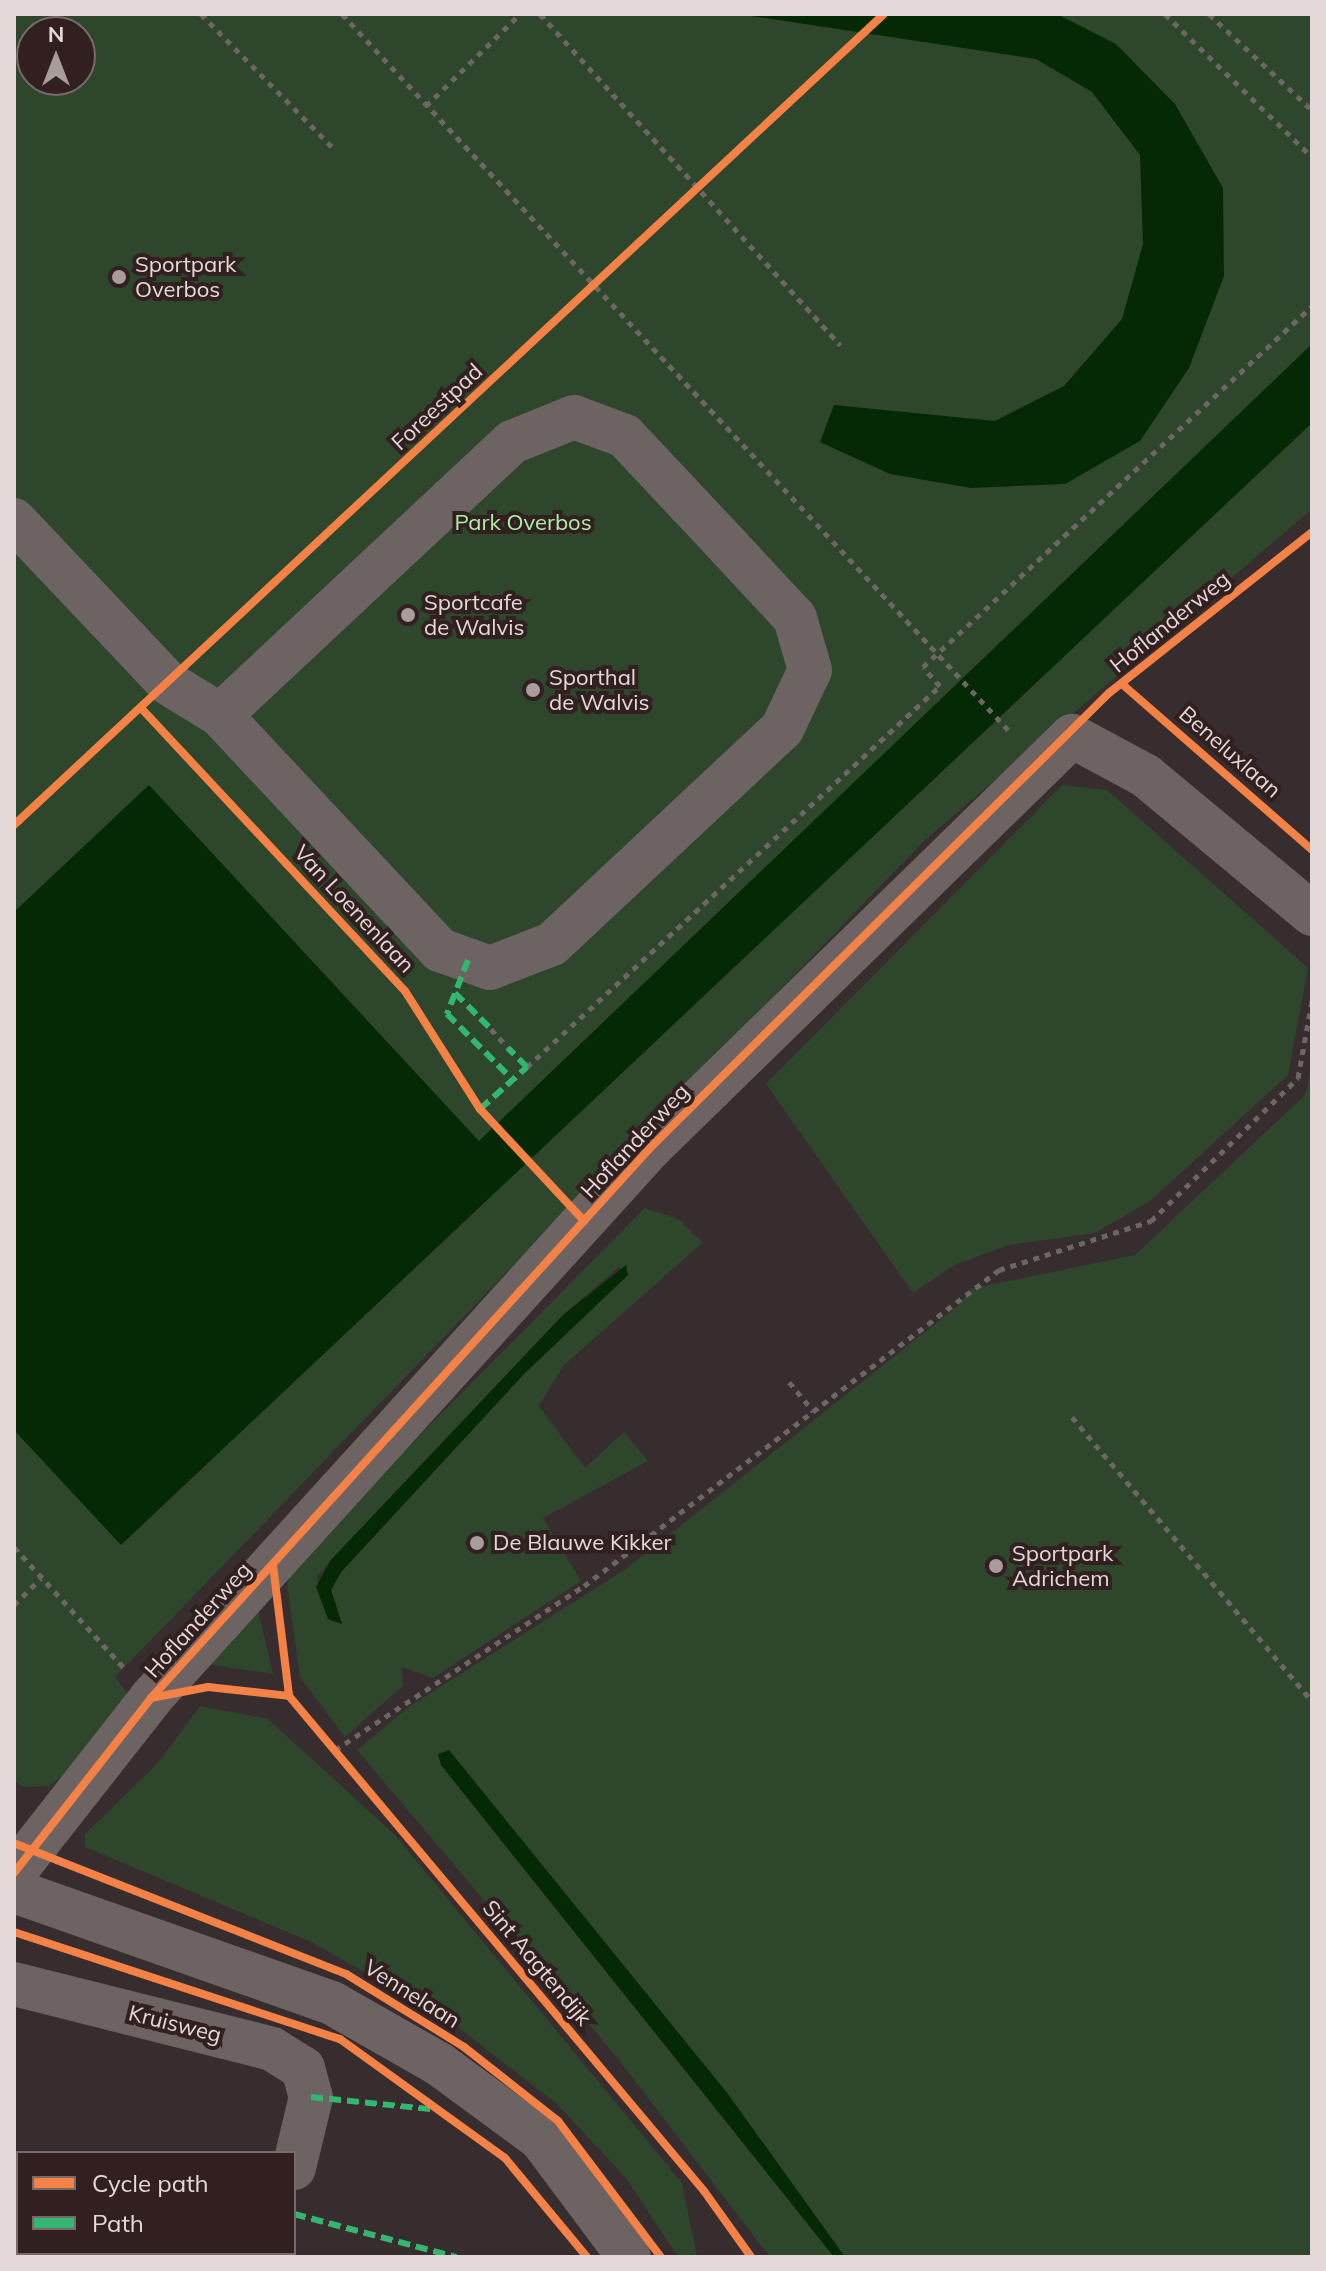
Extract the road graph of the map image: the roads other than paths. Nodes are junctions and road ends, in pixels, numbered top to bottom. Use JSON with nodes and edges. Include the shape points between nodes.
{"nodes":[{"id":1,"x":14,"y":520,"type":"edge"},
{"id":2,"x":220,"y":715,"type":"junction"},
{"id":3,"x":1312,"y":914,"type":"edge"},
{"id":4,"x":14,"y":1873,"type":"edge"},
{"id":5,"x":14,"y":1891,"type":"edge"},
{"id":6,"x":14,"y":1984,"type":"edge"},
{"id":7,"x":296,"y":2160,"type":"edge"},
{"id":8,"x":629,"y":2257,"type":"edge"}],
"edges":[{"from":1,"to":2,"type":"street","name":"Van Loenenlaan","via":[[168,683]]},
{"from":2,"to":2,"type":"street","name":"Van Loenenlaan","via":[[440,950],[490,968],[552,944],[782,729],[810,670],[795,618],[625,436],[574,417],[512,442]]},
{"from":3,"to":4,"type":"street","name":"Hoflanderweg","via":[[1146,776],[1072,736],[650,1148],[151,1698],[26,1848]]},
{"from":5,"to":8,"type":"street","name":"Vennelaan","via":[[332,2003],[439,2064],[541,2139]]},
{"from":6,"to":7,"type":"street","name":"Kruisweg","via":[[272,2049],[303,2068],[311,2097]]}]}
